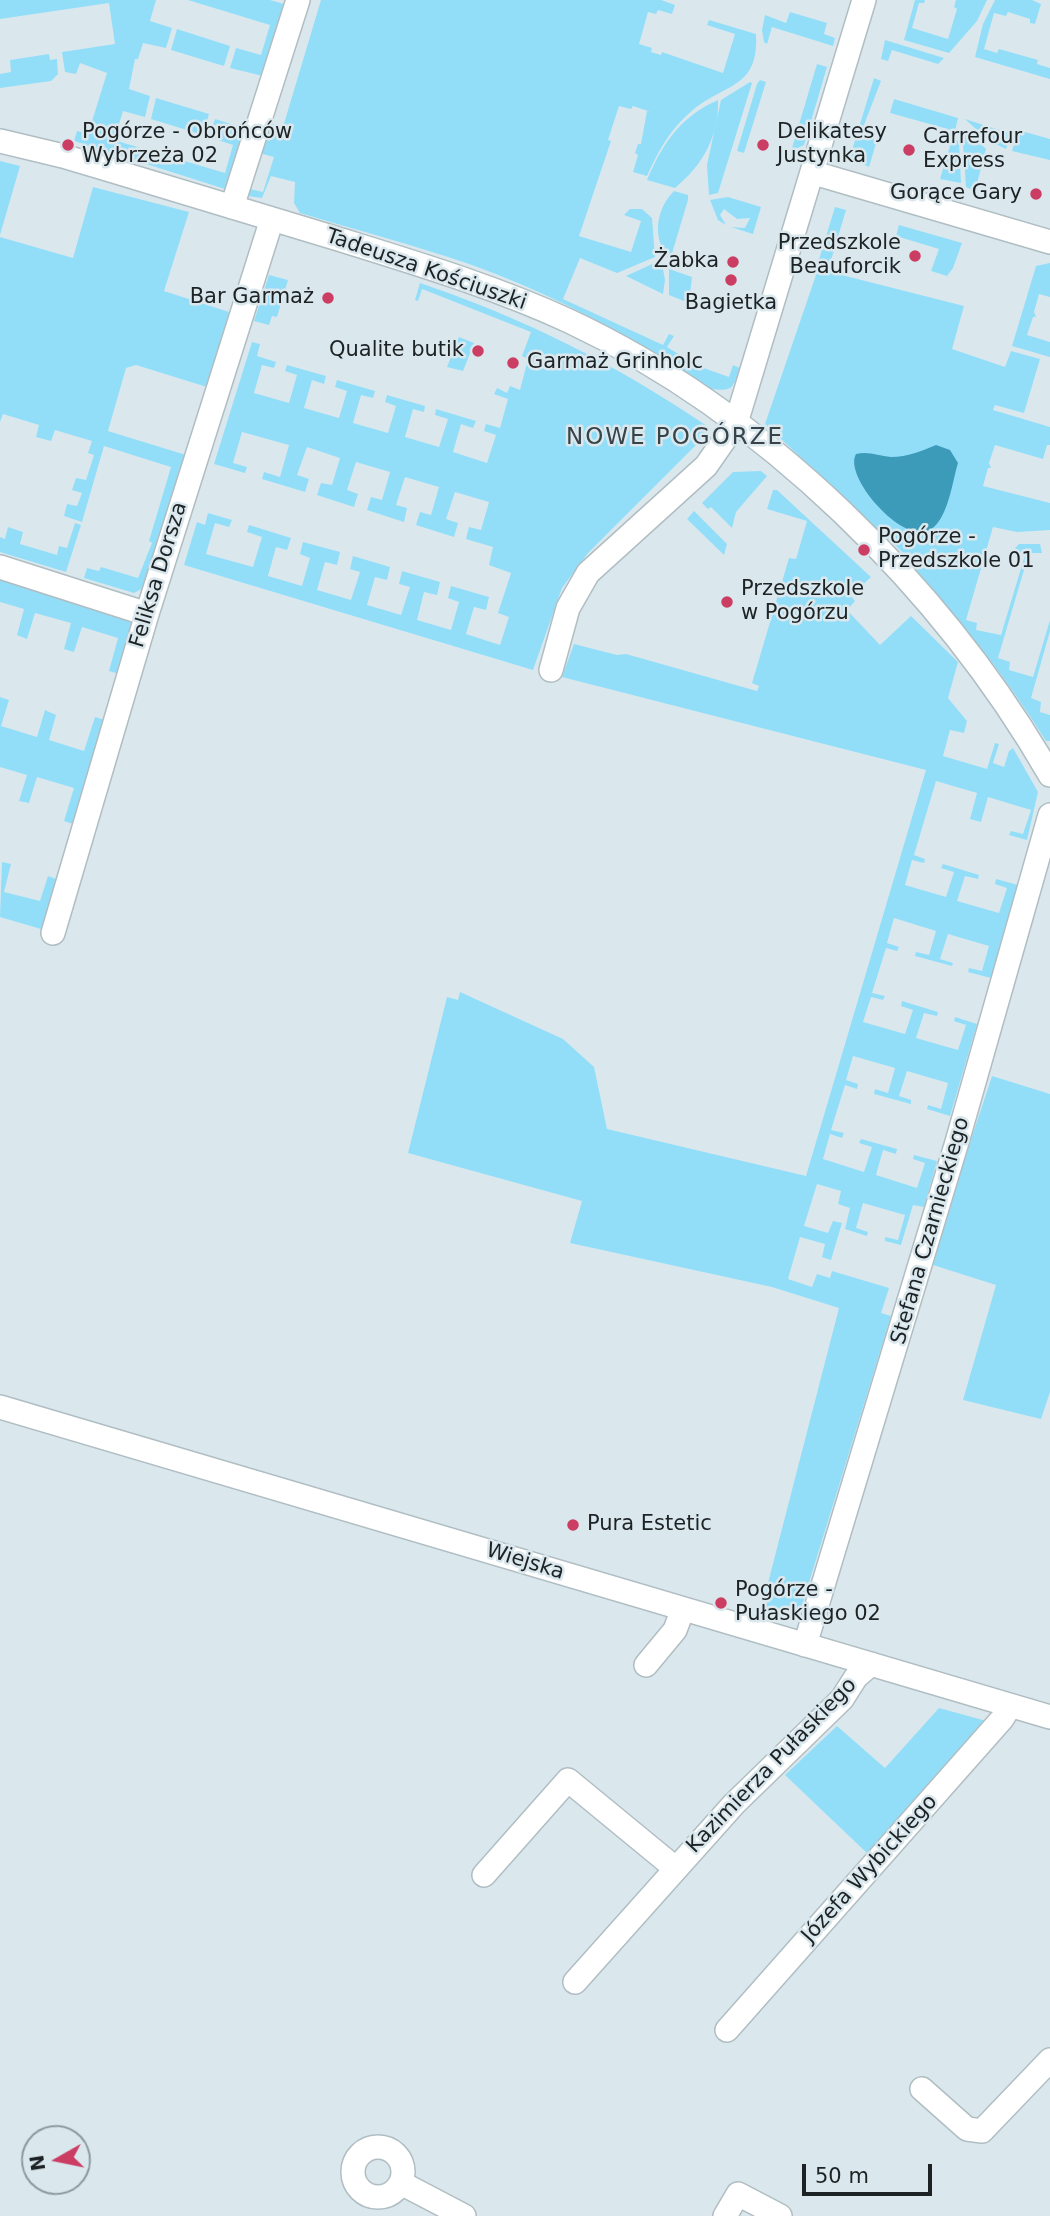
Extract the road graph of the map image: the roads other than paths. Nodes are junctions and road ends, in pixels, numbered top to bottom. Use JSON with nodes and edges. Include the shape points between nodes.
{"nodes":[{"id":1,"x":298,"y":0,"type":"edge"},
{"id":2,"x":864,"y":0,"type":"edge"},
{"id":3,"x":0,"y":141,"type":"edge"},
{"id":4,"x":814,"y":173,"type":"junction"},
{"id":5,"x":232,"y":206,"type":"junction"},
{"id":6,"x":272,"y":219,"type":"junction"},
{"id":7,"x":1050,"y":242,"type":"edge"},
{"id":8,"x":736,"y":423,"type":"junction"},
{"id":9,"x":0,"y":567,"type":"edge"},
{"id":10,"x":147,"y":614,"type":"junction"},
{"id":11,"x":551,"y":670,"type":"dead end"},
{"id":12,"x":1050,"y":775,"type":"edge"},
{"id":13,"x":1050,"y":815,"type":"edge"},
{"id":14,"x":53,"y":933,"type":"dead end"},
{"id":15,"x":0,"y":1407,"type":"edge"},
{"id":16,"x":683,"y":1609,"type":"junction"},
{"id":17,"x":805,"y":1645,"type":"junction"},
{"id":18,"x":871,"y":1664,"type":"junction"},
{"id":19,"x":646,"y":1665,"type":"dead end"},
{"id":20,"x":1010,"y":1706,"type":"junction"},
{"id":21,"x":1050,"y":1717,"type":"edge"},
{"id":22,"x":675,"y":1868,"type":"junction"},
{"id":23,"x":484,"y":1875,"type":"dead end"},
{"id":24,"x":575,"y":1982,"type":"dead end"},
{"id":25,"x":727,"y":2030,"type":"dead end"},
{"id":26,"x":1050,"y":2060,"type":"edge"},
{"id":27,"x":922,"y":2089,"type":"dead end"},
{"id":28,"x":401,"y":2183,"type":"dead end"},
{"id":29,"x":464,"y":2216,"type":"edge"},
{"id":30,"x":725,"y":2216,"type":"edge"},
{"id":31,"x":780,"y":2216,"type":"edge"}],
"edges":[{"from":1,"to":5,"type":"street"},
{"from":2,"to":4,"type":"street"},
{"from":3,"to":5,"type":"street","name":"Tadeusza Kościuszki"},
{"from":4,"to":7,"type":"street"},
{"from":4,"to":8,"type":"street"},
{"from":5,"to":6,"type":"street","name":"Tadeusza Kościuszki"},
{"from":6,"to":8,"type":"street","name":"Tadeusza Kościuszki","via":[[464,278],[570,322],[668,375]]},
{"from":6,"to":10,"type":"street","name":"Feliksa Dorsza"},
{"from":8,"to":11,"type":"street","via":[[706,466],[589,573],[568,608]]},
{"from":8,"to":12,"type":"street","name":"Tadeusza Kościuszki","via":[[785,461],[918,590],[995,685]]},
{"from":9,"to":10,"type":"street"},
{"from":10,"to":14,"type":"street","name":"Feliksa Dorsza"},
{"from":13,"to":17,"type":"street","name":"Stefana Czarnieckiego"},
{"from":15,"to":16,"type":"street","name":"Wiejska"},
{"from":16,"to":17,"type":"street","name":"Wiejska"},
{"from":16,"to":19,"type":"street","via":[[676,1630]]},
{"from":17,"to":18,"type":"street","name":"Wiejska"},
{"from":18,"to":20,"type":"street","name":"Wiejska"},
{"from":18,"to":22,"type":"street","name":"Kazimierza Pułaskiego"},
{"from":20,"to":21,"type":"street","name":"Wiejska"},
{"from":20,"to":25,"type":"street","name":"Józefa Wybickiego"},
{"from":22,"to":23,"type":"street","name":"Kazimierza Pułaskiego","via":[[568,1780]]},
{"from":22,"to":24,"type":"street","name":"Kazimierza Pułaskiego"},
{"from":26,"to":27,"type":"street","via":[[982,2131],[967,2129]]},
{"from":28,"to":29,"type":"street"},
{"from":30,"to":31,"type":"street","via":[[738,2194]]}]}
